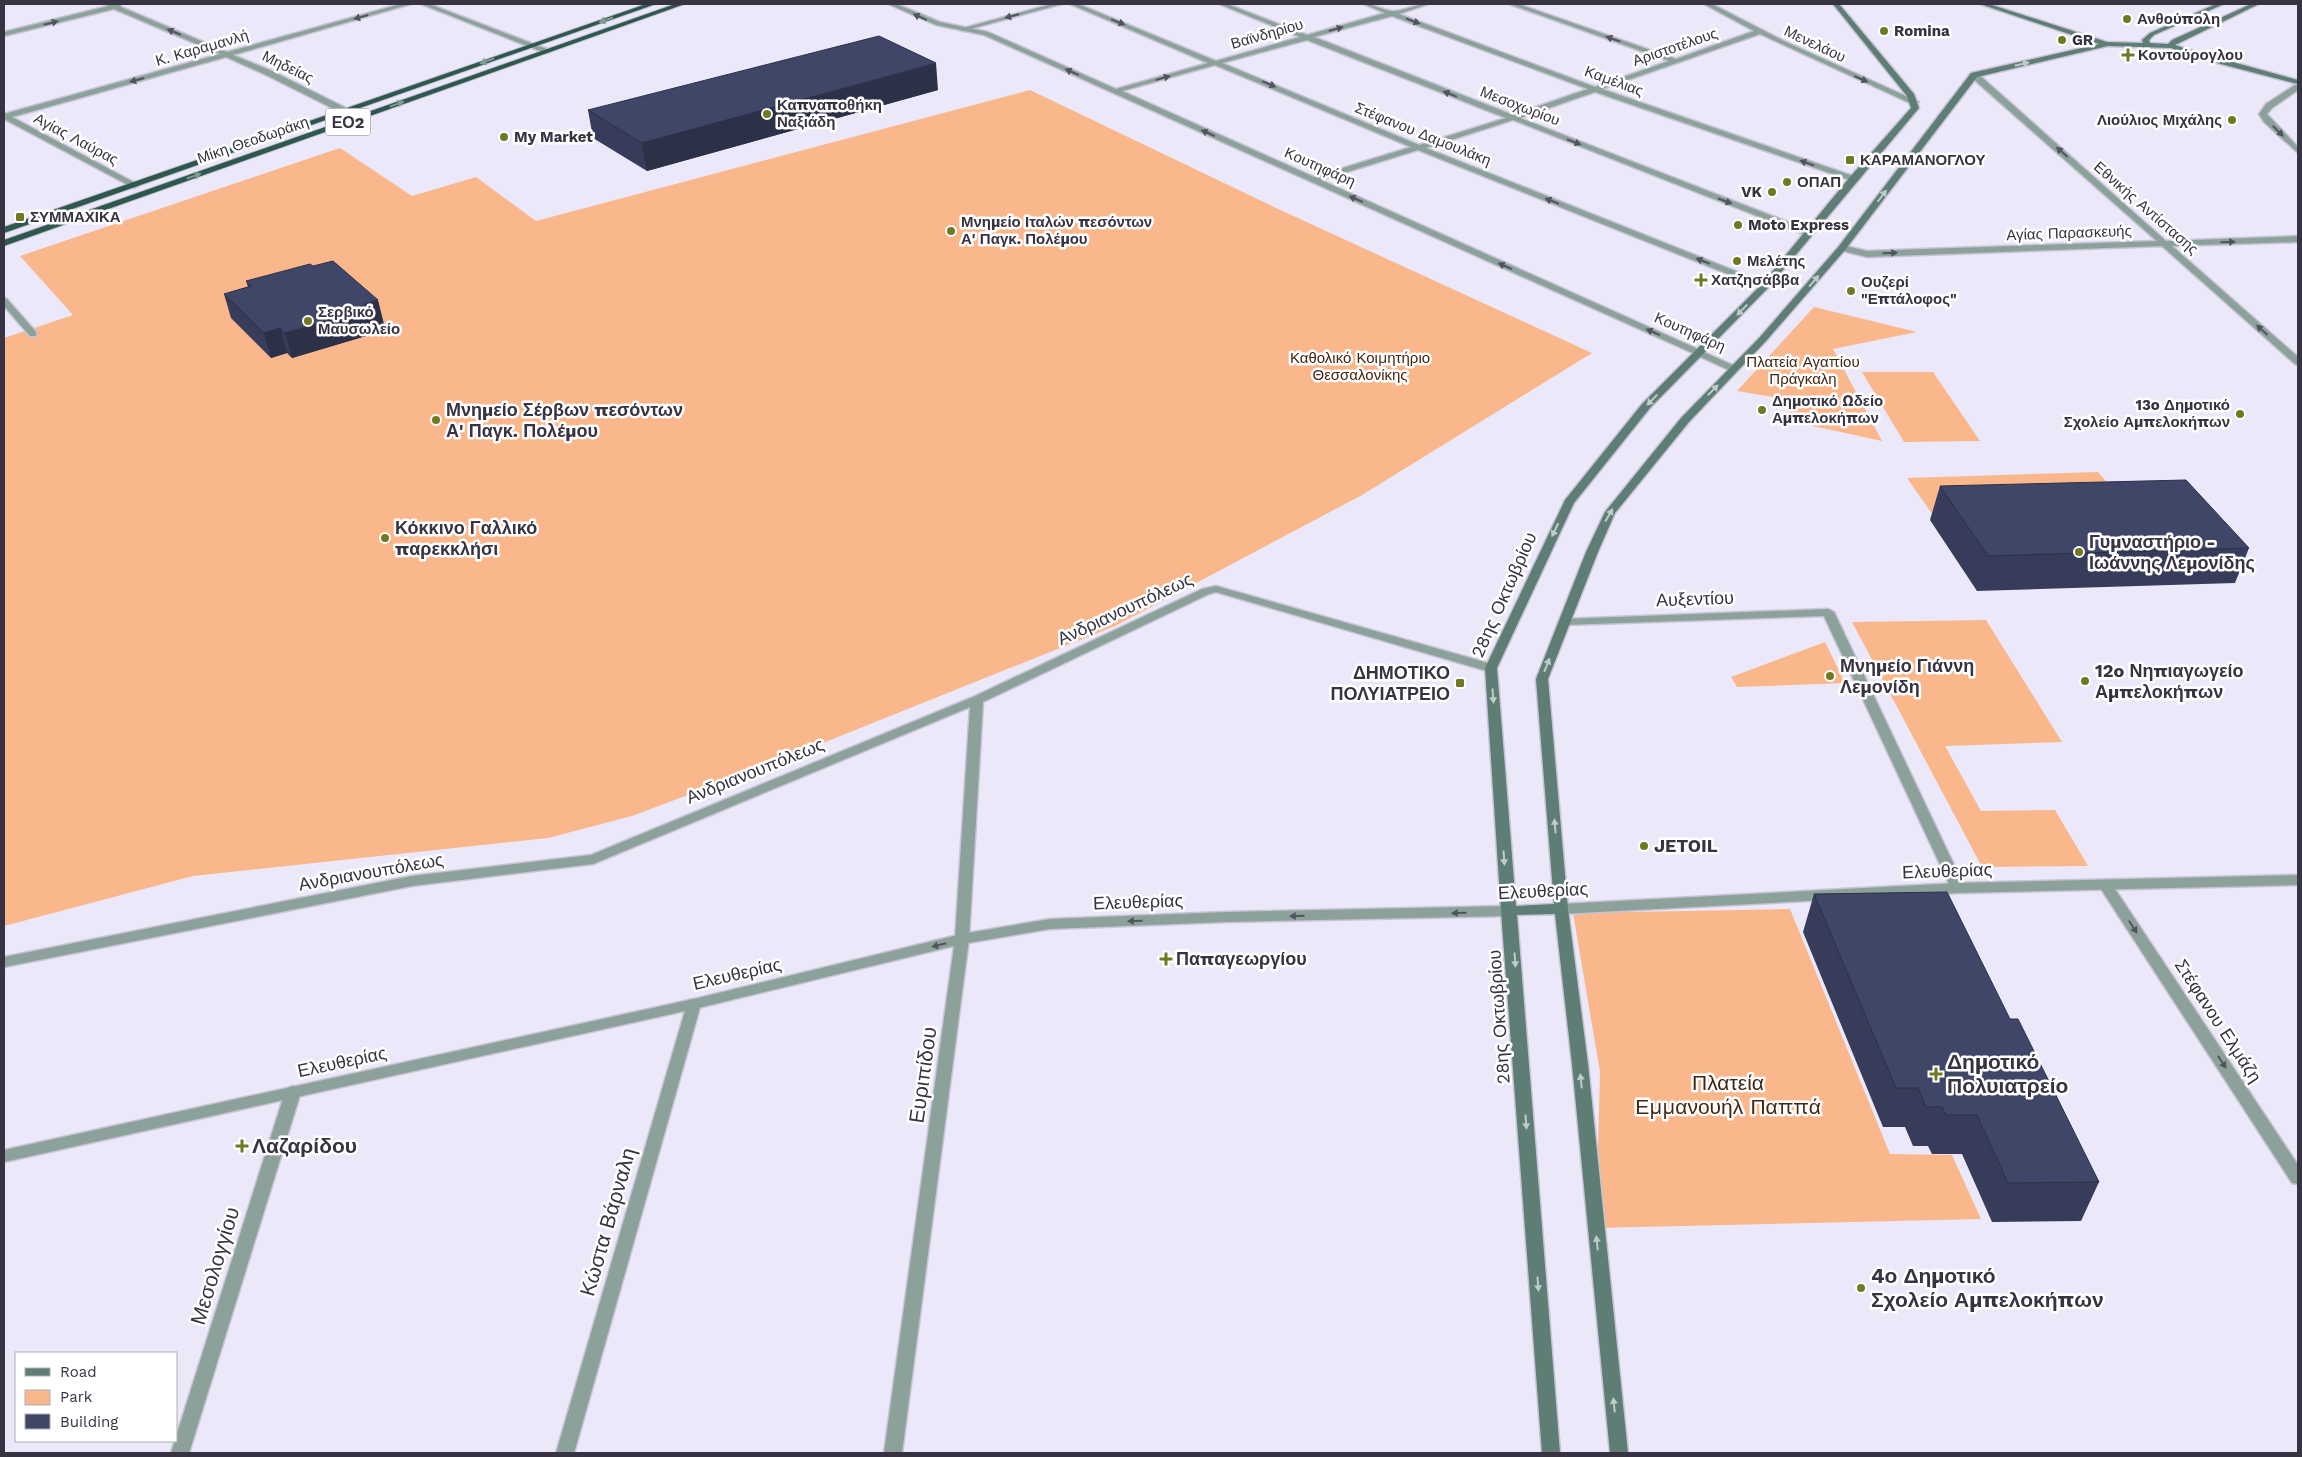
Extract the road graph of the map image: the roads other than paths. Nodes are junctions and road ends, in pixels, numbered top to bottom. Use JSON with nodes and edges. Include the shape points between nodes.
{"nodes":[{"id":1,"x":126,"y":4,"type":"edge"},
{"id":2,"x":408,"y":4,"type":"edge"},
{"id":3,"x":424,"y":4,"type":"edge"},
{"id":4,"x":652,"y":4,"type":"edge"},
{"id":5,"x":681,"y":4,"type":"edge"},
{"id":6,"x":891,"y":4,"type":"edge"},
{"id":7,"x":1060,"y":4,"type":"edge"},
{"id":8,"x":1073,"y":4,"type":"edge"},
{"id":9,"x":1222,"y":4,"type":"edge"},
{"id":10,"x":1367,"y":4,"type":"edge"},
{"id":11,"x":1425,"y":4,"type":"edge"},
{"id":12,"x":1512,"y":4,"type":"edge"},
{"id":13,"x":1707,"y":4,"type":"edge"},
{"id":14,"x":1836,"y":4,"type":"edge"},
{"id":15,"x":1983,"y":4,"type":"edge"},
{"id":16,"x":2221,"y":4,"type":"edge"},
{"id":17,"x":2256,"y":4,"type":"edge"},
{"id":18,"x":112,"y":5,"type":"edge"},
{"id":19,"x":1392,"y":13,"type":"junction"},
{"id":20,"x":963,"y":29,"type":"junction"},
{"id":21,"x":1759,"y":32,"type":"junction"},
{"id":22,"x":4,"y":34,"type":"edge"},
{"id":23,"x":1307,"y":37,"type":"junction"},
{"id":24,"x":2108,"y":44,"type":"junction"},
{"id":25,"x":533,"y":45,"type":"junction"},
{"id":26,"x":2148,"y":46,"type":"junction"},
{"id":27,"x":2172,"y":46,"type":"junction"},
{"id":28,"x":548,"y":51,"type":"junction"},
{"id":29,"x":229,"y":55,"type":"junction"},
{"id":30,"x":2167,"y":55,"type":"dead end"},
{"id":31,"x":2183,"y":60,"type":"dead end"},
{"id":32,"x":1676,"y":61,"type":"junction"},
{"id":33,"x":1218,"y":62,"type":"junction"},
{"id":34,"x":1974,"y":76,"type":"junction"},
{"id":35,"x":2298,"y":82,"type":"edge"},
{"id":36,"x":1595,"y":89,"type":"junction"},
{"id":37,"x":2297,"y":89,"type":"edge"},
{"id":38,"x":1116,"y":91,"type":"junction"},
{"id":39,"x":1915,"y":102,"type":"junction"},
{"id":40,"x":345,"y":111,"type":"junction"},
{"id":41,"x":4,"y":116,"type":"edge"},
{"id":42,"x":1512,"y":118,"type":"junction"},
{"id":43,"x":1420,"y":148,"type":"junction"},
{"id":44,"x":2298,"y":151,"type":"edge"},
{"id":45,"x":1853,"y":179,"type":"junction"},
{"id":46,"x":1314,"y":180,"type":"junction"},
{"id":47,"x":134,"y":186,"type":"junction"},
{"id":48,"x":4,"y":230,"type":"edge"},
{"id":49,"x":1808,"y":233,"type":"junction"},
{"id":50,"x":2298,"y":239,"type":"edge"},
{"id":51,"x":4,"y":243,"type":"edge"},
{"id":52,"x":2166,"y":244,"type":"junction"},
{"id":53,"x":1842,"y":248,"type":"junction"},
{"id":54,"x":1765,"y":286,"type":"junction"},
{"id":55,"x":4,"y":301,"type":"edge"},
{"id":56,"x":33,"y":334,"type":"dead end"},
{"id":57,"x":1698,"y":352,"type":"junction"},
{"id":58,"x":2298,"y":362,"type":"edge"},
{"id":59,"x":1734,"y":369,"type":"junction"},
{"id":60,"x":1564,"y":622,"type":"junction"},
{"id":61,"x":1491,"y":668,"type":"junction"},
{"id":62,"x":977,"y":700,"type":"junction"},
{"id":63,"x":2298,"y":880,"type":"edge"},
{"id":64,"x":2106,"y":886,"type":"junction"},
{"id":65,"x":1958,"y":888,"type":"junction"},
{"id":66,"x":1561,"y":909,"type":"junction"},
{"id":67,"x":1508,"y":911,"type":"junction"},
{"id":68,"x":962,"y":939,"type":"junction"},
{"id":69,"x":4,"y":962,"type":"edge"},
{"id":70,"x":694,"y":1004,"type":"junction"},
{"id":71,"x":293,"y":1092,"type":"junction"},
{"id":72,"x":4,"y":1156,"type":"edge"},
{"id":73,"x":2298,"y":1178,"type":"edge"},
{"id":74,"x":180,"y":1453,"type":"edge"},
{"id":75,"x":565,"y":1453,"type":"edge"},
{"id":76,"x":893,"y":1453,"type":"edge"},
{"id":77,"x":1551,"y":1453,"type":"edge"},
{"id":78,"x":1619,"y":1453,"type":"edge"}],
"edges":[{"from":1,"to":18,"type":"street"},
{"from":2,"to":29,"type":"street","name":"Κ. Καραμανλή","one_way":true},
{"from":3,"to":25,"type":"street"},
{"from":4,"to":25,"type":"highway","name":"Μίκη Θεοδωράκη","number":"ΕΟ2","one_way":true},
{"from":5,"to":28,"type":"highway","name":"Μίκη Θεοδωράκη","number":"ΕΟ2"},
{"from":20,"to":6,"type":"street","name":"Κουτηφάρη","one_way":true,"via":[[938,24]]},
{"from":7,"to":20,"type":"street","one_way":true},
{"from":8,"to":33,"type":"street","name":"Στέφανου Δαμουλάκη","one_way":true},
{"from":9,"to":23,"type":"street","name":"Μεσοχωρίου"},
{"from":10,"to":19,"type":"street","name":"Καμέλιας"},
{"from":11,"to":19,"type":"street","name":"Βαϊνδηρίου"},
{"from":32,"to":12,"type":"street","one_way":true},
{"from":13,"to":21,"type":"street","name":"Μενελάου"},
{"from":14,"to":39,"type":"main road"},
{"from":15,"to":24,"type":"main road"},
{"from":16,"to":26,"type":"main road","via":[[2152,34],[2145,40]]},
{"from":17,"to":27,"type":"main road","via":[[2174,41]]},
{"from":22,"to":18,"type":"street","one_way":true},
{"from":29,"to":18,"type":"street","name":"Μηδείας","one_way":true},
{"from":23,"to":19,"type":"street","name":"Βαϊνδηρίου","one_way":true},
{"from":19,"to":36,"type":"street","name":"Καμέλιας","one_way":true},
{"from":38,"to":20,"type":"street","name":"Κουτηφάρη","one_way":true,"via":[[986,33]]},
{"from":21,"to":32,"type":"street","name":"Αριστοτέλους"},
{"from":21,"to":39,"type":"street","name":"Μενελάου","one_way":true},
{"from":23,"to":33,"type":"street","name":"Βαϊνδηρίου"},
{"from":42,"to":23,"type":"street","name":"Μεσοχωρίου","one_way":true},
{"from":24,"to":26,"type":"main road"},
{"from":34,"to":24,"type":"main road","one_way":true},
{"from":25,"to":28,"type":"street"},
{"from":25,"to":40,"type":"highway","name":"Μίκη Θεοδωράκη","number":"ΕΟ2","one_way":true},
{"from":26,"to":27,"type":"main road"},
{"from":26,"to":30,"type":"main road"},
{"from":27,"to":35,"type":"main road"},
{"from":51,"to":28,"type":"highway","name":"Μίκη Θεοδωράκη","number":"ΕΟ2","one_way":true},
{"from":29,"to":40,"type":"street","name":"Μηδείας"},
{"from":29,"to":41,"type":"street","name":"Κ. Καραμανλή","one_way":true},
{"from":31,"to":37,"type":"main road"},
{"from":32,"to":36,"type":"street","name":"Αριστοτέλους"},
{"from":38,"to":33,"type":"street","name":"Βαϊνδηρίου","one_way":true},
{"from":33,"to":43,"type":"street","name":"Στέφανου Δαμουλάκη","one_way":true},
{"from":52,"to":34,"type":"street","name":"Εθνικής Αντίστασης","one_way":true},
{"from":53,"to":34,"type":"main road","one_way":true},
{"from":36,"to":42,"type":"street","name":"Αριστοτέλους"},
{"from":45,"to":36,"type":"street","name":"Καμέλιας","one_way":true},
{"from":37,"to":44,"type":"street","one_way":true,"via":[[2269,106],[2264,114]]},
{"from":46,"to":38,"type":"street","name":"Κουτηφάρη","one_way":true},
{"from":39,"to":45,"type":"main road","name":"28ης Οκτωβρίου","via":[[1915,108]]},
{"from":40,"to":47,"type":"highway","name":"Μίκη Θεοδωράκη","number":"ΕΟ2"},
{"from":41,"to":47,"type":"street","name":"Αγίας Λαύρας"},
{"from":42,"to":43,"type":"street","name":"Αριστοτέλους"},
{"from":42,"to":49,"type":"street","name":"Μεσοχωρίου","one_way":true},
{"from":43,"to":46,"type":"street","name":"Αριστοτέλους"},
{"from":54,"to":43,"type":"street","name":"Στέφανου Δαμουλάκη","one_way":true},
{"from":45,"to":49,"type":"main road","name":"28ης Οκτωβρίου"},
{"from":57,"to":46,"type":"street","name":"Κουτηφάρη","one_way":true},
{"from":47,"to":48,"type":"highway","name":"Μίκη Θεοδωράκη","number":"ΕΟ2"},
{"from":49,"to":54,"type":"main road","name":"28ης Οκτωβρίου"},
{"from":52,"to":50,"type":"street","name":"Αγίας Παρασκευής","one_way":true},
{"from":53,"to":52,"type":"street","name":"Αγίας Παρασκευής","one_way":true,"via":[[1868,254]]},
{"from":58,"to":52,"type":"street","name":"Εθνικής Αντίστασης","one_way":true},
{"from":59,"to":53,"type":"main road","one_way":true},
{"from":54,"to":57,"type":"main road","name":"28ης Οκτωβρίου","one_way":true},
{"from":55,"to":56,"type":"street"},
{"from":57,"to":59,"type":"street","name":"Κουτηφάρη"},
{"from":57,"to":61,"type":"main road","name":"28ης Οκτωβρίου","one_way":true,"via":[[1646,406],[1569,502]]},
{"from":60,"to":59,"type":"main road","one_way":true,"via":[[1610,512],[1685,420]]},
{"from":60,"to":65,"type":"street","name":"Αυξεντίου","via":[[1828,612]]},
{"from":66,"to":60,"type":"main road","one_way":true,"via":[[1542,679]]},
{"from":61,"to":62,"type":"street","name":"Ανδριανουπόλεως","via":[[1216,590],[1197,594]]},
{"from":61,"to":67,"type":"main road","name":"28ης Οκτωβρίου","one_way":true},
{"from":62,"to":68,"type":"street","name":"Ευριπίδου"},
{"from":62,"to":69,"type":"street","name":"Ανδριανουπόλεως","via":[[593,859],[412,881]]},
{"from":63,"to":64,"type":"street","name":"Ελευθερίας"},
{"from":64,"to":65,"type":"street","name":"Ελευθερίας"},
{"from":64,"to":73,"type":"street","name":"Στέφανου Ελμάζη","one_way":true},
{"from":65,"to":66,"type":"street","name":"Ελευθερίας"},
{"from":66,"to":67,"type":"main road","name":"Ελευθερίας"},
{"from":78,"to":66,"type":"main road","one_way":true},
{"from":67,"to":68,"type":"street","name":"Ελευθερίας","one_way":true,"via":[[1050,924]]},
{"from":67,"to":77,"type":"main road","name":"28ης Οκτωβρίου","one_way":true},
{"from":68,"to":70,"type":"street","name":"Ελευθερίας","one_way":true},
{"from":68,"to":76,"type":"street","name":"Ευριπίδου"},
{"from":70,"to":71,"type":"street","name":"Ελευθερίας"},
{"from":70,"to":75,"type":"street","name":"Κώστα Βάρναλη"},
{"from":71,"to":72,"type":"street","name":"Ελευθερίας"},
{"from":71,"to":74,"type":"street","name":"Μεσολογγίου"}]}
